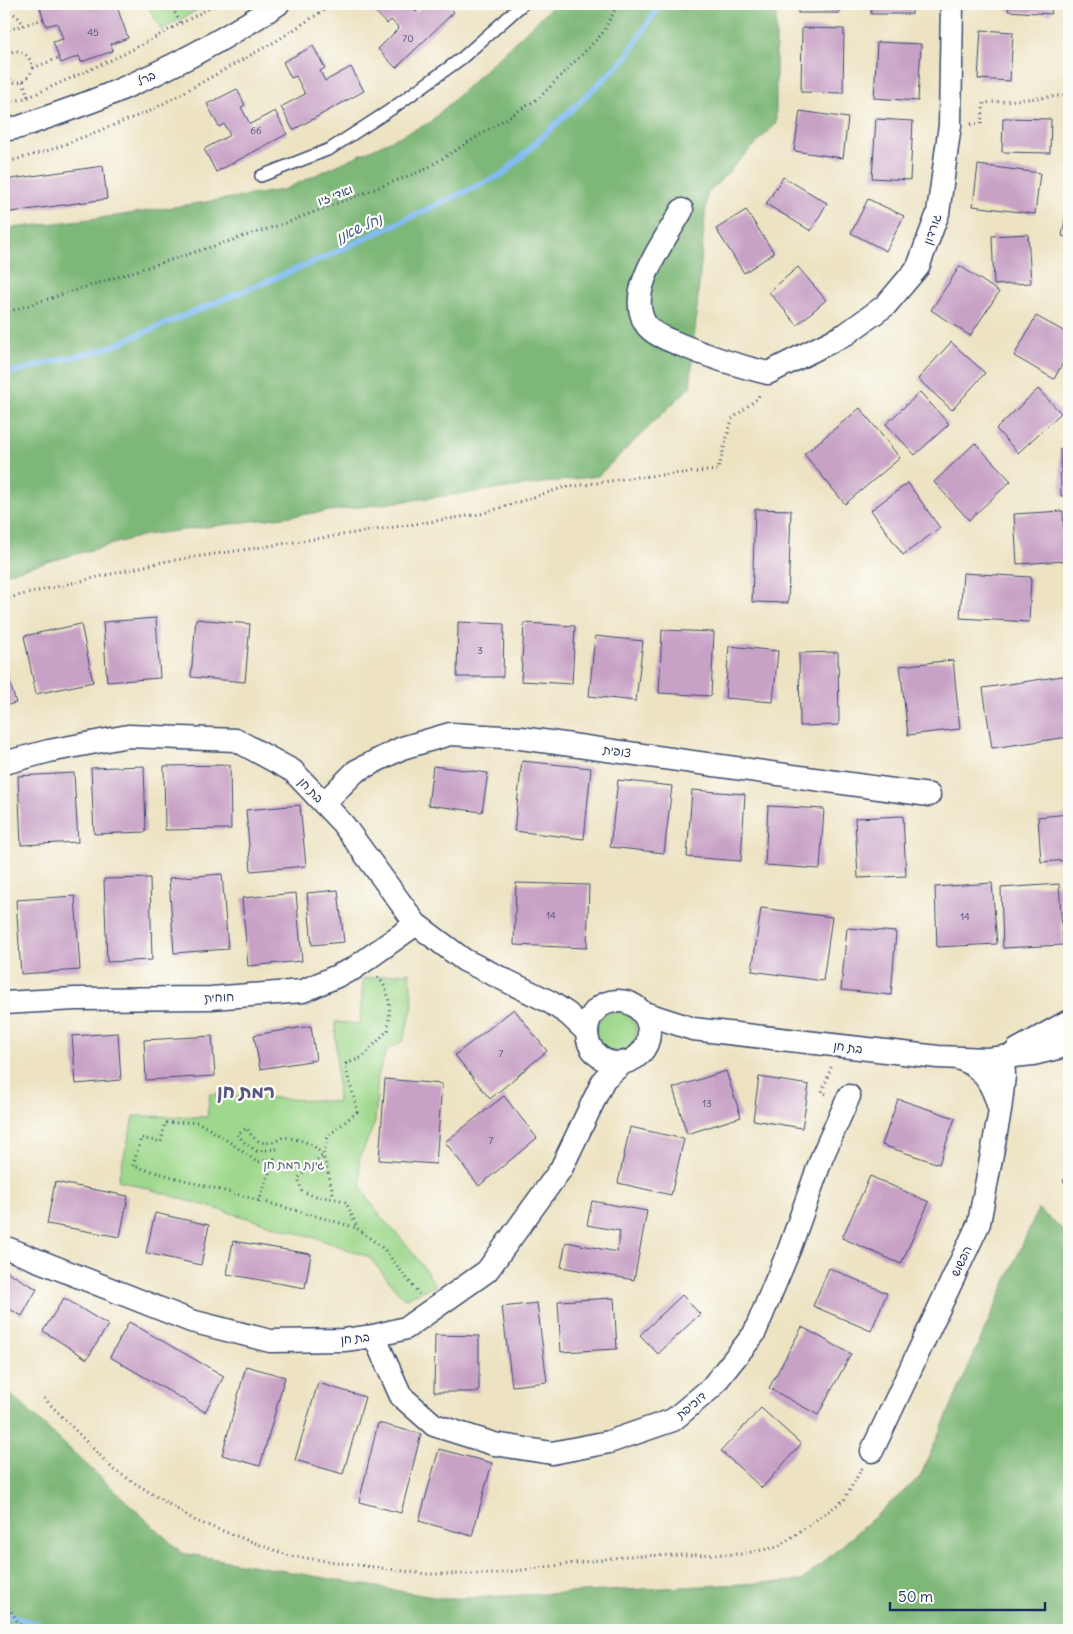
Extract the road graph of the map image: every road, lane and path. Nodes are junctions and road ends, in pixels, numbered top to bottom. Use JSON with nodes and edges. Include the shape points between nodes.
{"nodes":[{"id":1,"x":170,"y":4,"type":"edge"},
{"id":2,"x":217,"y":4,"type":"edge"},
{"id":3,"x":278,"y":4,"type":"edge"},
{"id":4,"x":333,"y":4,"type":"edge"},
{"id":5,"x":523,"y":4,"type":"edge"},
{"id":6,"x":618,"y":4,"type":"edge"},
{"id":7,"x":952,"y":4,"type":"edge"},
{"id":8,"x":4,"y":13,"type":"edge"},
{"id":9,"x":44,"y":19,"type":"dead end"},
{"id":10,"x":181,"y":24,"type":"junction"},
{"id":11,"x":23,"y":25,"type":"junction"},
{"id":12,"x":4,"y":31,"type":"edge"},
{"id":13,"x":4,"y":58,"type":"edge"},
{"id":14,"x":60,"y":58,"type":"dead end"},
{"id":15,"x":34,"y":68,"type":"junction"},
{"id":16,"x":4,"y":76,"type":"edge"},
{"id":17,"x":23,"y":81,"type":"junction"},
{"id":18,"x":1069,"y":95,"type":"edge"},
{"id":19,"x":28,"y":98,"type":"junction"},
{"id":20,"x":4,"y":104,"type":"edge"},
{"id":21,"x":950,"y":125,"type":"junction"},
{"id":22,"x":4,"y":130,"type":"edge"},
{"id":23,"x":4,"y":164,"type":"edge"},
{"id":24,"x":261,"y":176,"type":"dead end"},
{"id":25,"x":682,"y":210,"type":"dead end"},
{"id":26,"x":4,"y":313,"type":"edge"},
{"id":27,"x":768,"y":373,"type":"junction"},
{"id":28,"x":4,"y":598,"type":"edge"},
{"id":29,"x":4,"y":762,"type":"edge"},
{"id":30,"x":929,"y":795,"type":"dead end"},
{"id":31,"x":324,"y":804,"type":"junction"},
{"id":32,"x":416,"y":924,"type":"junction"},
{"id":33,"x":365,"y":961,"type":"junction"},
{"id":34,"x":550,"y":1002,"type":"junction"},
{"id":35,"x":4,"y":1003,"type":"edge"},
{"id":36,"x":602,"y":1005,"type":"junction"},
{"id":37,"x":641,"y":1012,"type":"junction"},
{"id":38,"x":1069,"y":1021,"type":"edge"},
{"id":39,"x":693,"y":1029,"type":"junction"},
{"id":40,"x":590,"y":1042,"type":"junction"},
{"id":41,"x":647,"y":1043,"type":"junction"},
{"id":42,"x":1069,"y":1045,"type":"edge"},
{"id":43,"x":839,"y":1046,"type":"junction"},
{"id":44,"x":1003,"y":1057,"type":"junction"},
{"id":45,"x":960,"y":1059,"type":"junction"},
{"id":46,"x":623,"y":1063,"type":"junction"},
{"id":47,"x":599,"y":1087,"type":"junction"},
{"id":48,"x":847,"y":1100,"type":"joint"},
{"id":49,"x":1000,"y":1111,"type":"junction"},
{"id":50,"x":323,"y":1156,"type":"junction"},
{"id":51,"x":274,"y":1159,"type":"junction"},
{"id":52,"x":334,"y":1197,"type":"junction"},
{"id":53,"x":259,"y":1202,"type":"junction"},
{"id":54,"x":358,"y":1228,"type":"junction"},
{"id":55,"x":4,"y":1247,"type":"edge"},
{"id":56,"x":431,"y":1312,"type":"junction"},
{"id":57,"x":374,"y":1336,"type":"junction"},
{"id":58,"x":44,"y":1398,"type":"dead end"},
{"id":59,"x":872,"y":1452,"type":"joint"},
{"id":60,"x":4,"y":1605,"type":"edge"},
{"id":61,"x":23,"y":1630,"type":"edge"}],
"edges":[{"from":1,"to":10,"type":"path"},
{"from":2,"to":10,"type":"path"},
{"from":3,"to":22,"type":"street","name":"ברל","via":[[236,32],[116,92]]},
{"from":4,"to":23,"type":"path","via":[[278,40],[150,111],[50,150]]},
{"from":5,"to":24,"type":"lane","via":[[462,58],[390,110],[330,149]]},
{"from":6,"to":26,"type":"path","name":"ואדי זיו","via":[[602,34],[539,98],[424,170],[283,224]]},
{"from":7,"to":21,"type":"street","name":"גורדון"},
{"from":8,"to":11,"type":"path","via":[[11,12]]},
{"from":9,"to":11,"type":"path"},
{"from":10,"to":19,"type":"path"},
{"from":11,"to":12,"type":"path"},
{"from":13,"to":15,"type":"path","via":[[10,52],[21,51],[29,57]]},
{"from":14,"to":15,"type":"path"},
{"from":15,"to":17,"type":"path"},
{"from":16,"to":17,"type":"path","via":[[13,82]]},
{"from":17,"to":19,"type":"path"},
{"from":18,"to":21,"type":"path","via":[[984,103],[981,124]]},
{"from":19,"to":20,"type":"path"},
{"from":21,"to":27,"type":"street","name":"גורדון","via":[[938,213],[918,267],[886,305],[846,334]]},
{"from":25,"to":27,"type":"street","via":[[644,281],[640,306],[642,319],[650,330],[679,344],[719,361]]},
{"from":27,"to":28,"type":"path","via":[[758,398],[732,419],[718,470],[562,488],[482,514],[162,562]]},
{"from":29,"to":31,"type":"street","name":"בת חן","via":[[128,736],[236,740],[293,771]]},
{"from":30,"to":31,"type":"street","name":"צופית","via":[[521,738],[450,734],[402,748],[356,771]]},
{"from":31,"to":32,"type":"street","name":"בת חן","via":[[344,824]]},
{"from":32,"to":33,"type":"street","name":"חוחית"},
{"from":32,"to":34,"type":"street","name":"בת חן","via":[[464,960]]},
{"from":33,"to":35,"type":"street","name":"חוחית","via":[[304,991],[211,998]]},
{"from":33,"to":50,"type":"path","via":[[386,986],[390,1003],[388,1030],[362,1057],[346,1064],[346,1078],[355,1093],[357,1112],[328,1136]]},
{"from":34,"to":36,"type":"street","name":"בת חן"},
{"from":34,"to":40,"type":"street","name":"בת חן","via":[[568,1014]]},
{"from":36,"to":37,"type":"street","via":[[623,1002]]},
{"from":36,"to":40,"type":"street","via":[[588,1022]]},
{"from":37,"to":39,"type":"street","name":"בת חן"},
{"from":37,"to":41,"type":"street","via":[[649,1032]]},
{"from":38,"to":44,"type":"street","name":"בת חן"},
{"from":39,"to":41,"type":"street","name":"בת חן"},
{"from":39,"to":43,"type":"street","name":"בת חן"},
{"from":40,"to":46,"type":"street","via":[[602,1059]]},
{"from":40,"to":47,"type":"street","via":[[599,1073]]},
{"from":41,"to":46,"type":"street","via":[[633,1059]]},
{"from":42,"to":44,"type":"street","name":"בת חן"},
{"from":43,"to":45,"type":"street","name":"בת חן"},
{"from":43,"to":48,"type":"path","via":[[822,1092]]},
{"from":44,"to":45,"type":"street","name":"בת חן"},
{"from":44,"to":49,"type":"street","name":"הפשוש"},
{"from":45,"to":49,"type":"street","via":[[972,1063],[987,1080]]},
{"from":46,"to":47,"type":"street","name":"בת חן"},
{"from":47,"to":56,"type":"street","name":"בת חן","via":[[561,1170],[487,1271]]},
{"from":48,"to":57,"type":"street","name":"דוכיפת","via":[[754,1334],[711,1388],[673,1420],[610,1442],[552,1453],[494,1444],[434,1425],[401,1396]]},
{"from":49,"to":59,"type":"street","name":"הפשוש","via":[[979,1223]]},
{"from":50,"to":51,"type":"path","via":[[316,1146],[304,1140],[283,1138],[261,1144],[252,1138],[247,1128],[238,1134],[244,1143],[257,1151],[277,1149]]},
{"from":50,"to":52,"type":"path"},
{"from":50,"to":52,"type":"path","via":[[307,1167],[298,1179],[302,1191],[313,1197]]},
{"from":51,"to":53,"type":"path"},
{"from":51,"to":53,"type":"path","via":[[256,1162],[198,1122],[165,1123],[161,1142],[141,1138],[133,1166]]},
{"from":52,"to":54,"type":"path","via":[[346,1202]]},
{"from":53,"to":54,"type":"path"},
{"from":54,"to":56,"type":"path","via":[[384,1250]]},
{"from":55,"to":57,"type":"street","name":"בת חן","via":[[191,1321],[270,1340],[344,1340]]},
{"from":56,"to":57,"type":"street","name":"בת חן","via":[[406,1328]]},
{"from":58,"to":59,"type":"path","via":[[114,1470],[196,1521],[290,1556],[426,1574],[493,1574],[628,1556],[741,1554],[778,1547],[844,1500]]},
{"from":60,"to":61,"type":"path"}]}
